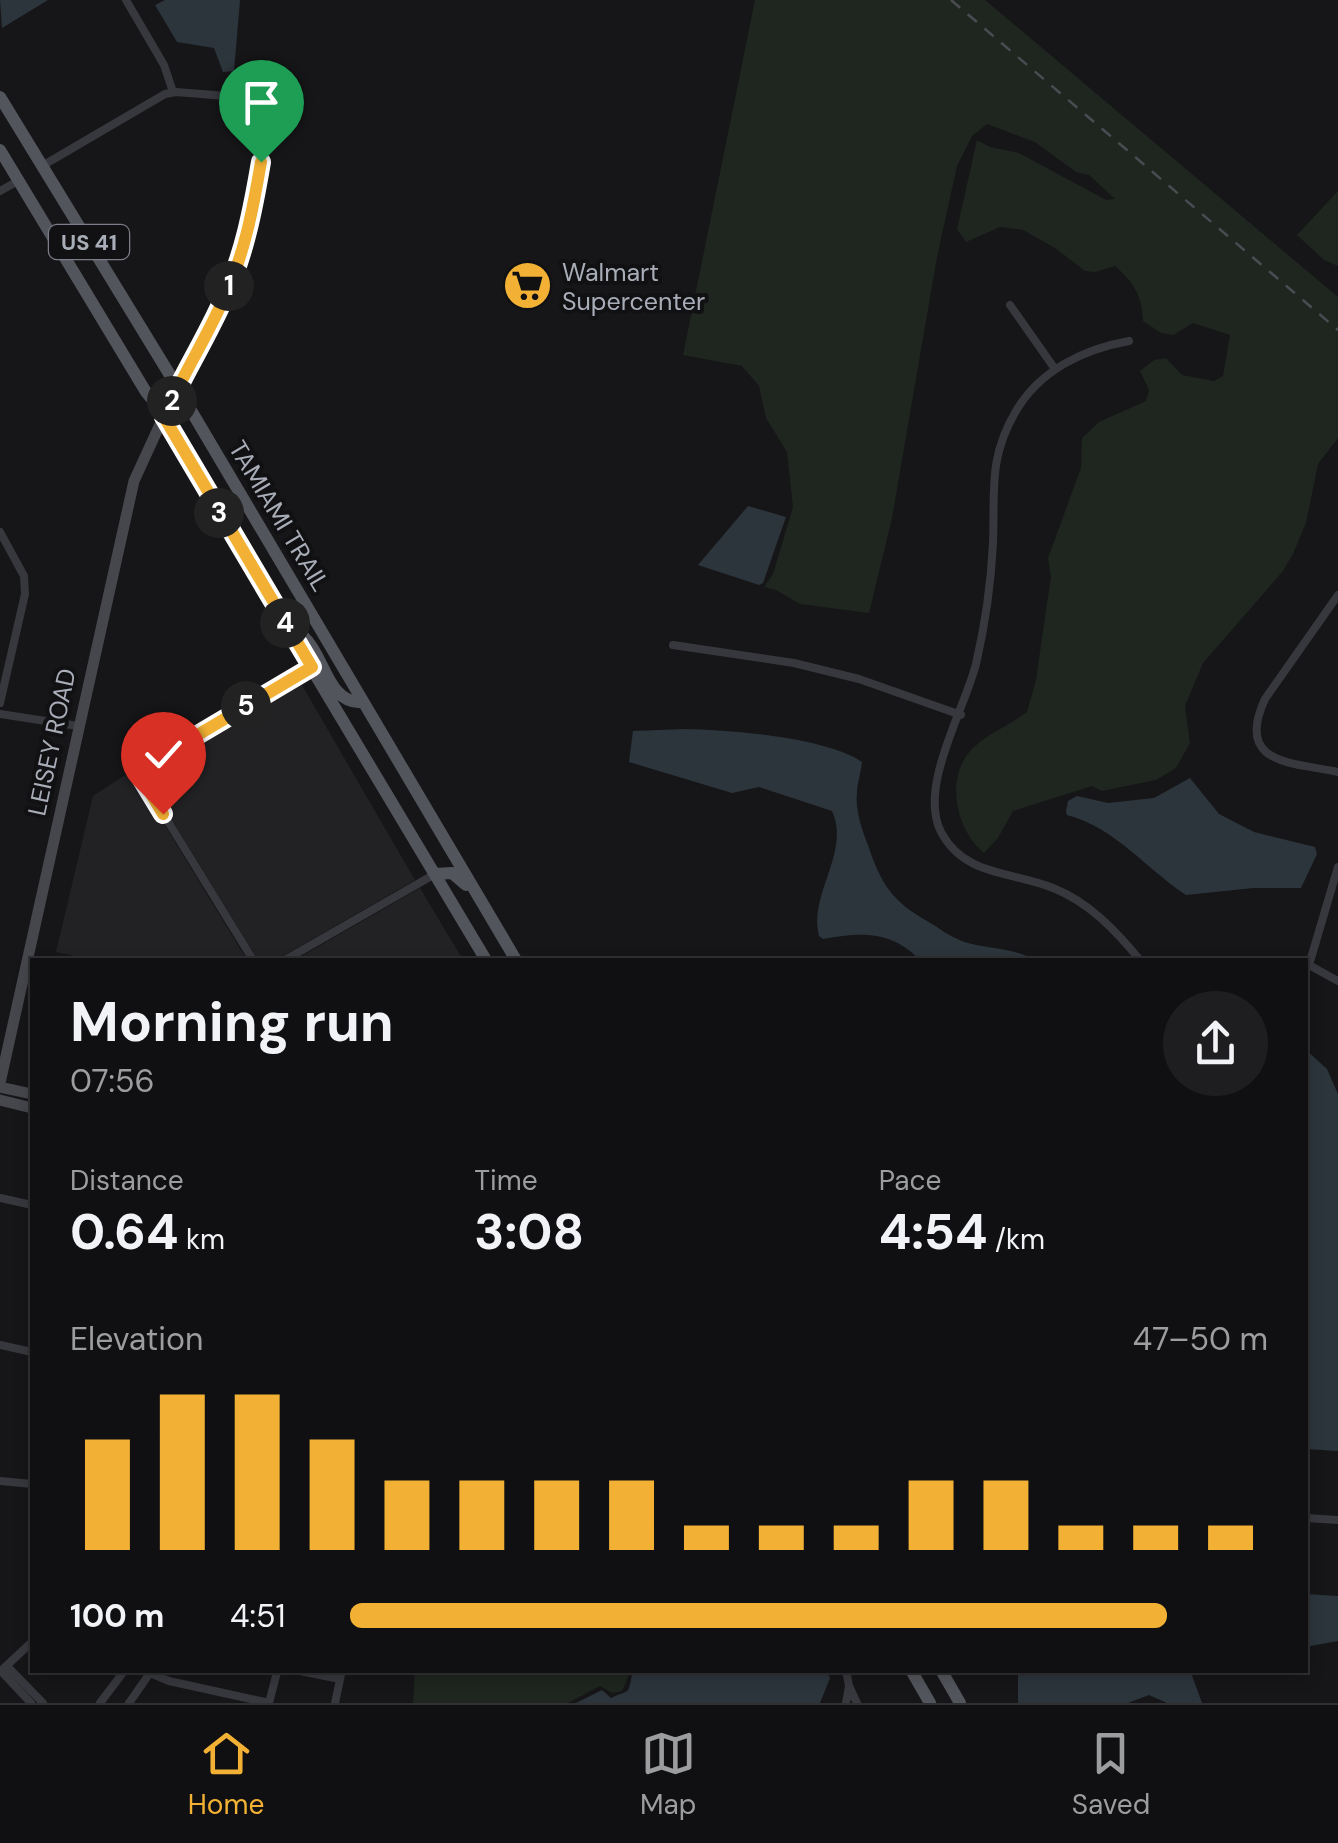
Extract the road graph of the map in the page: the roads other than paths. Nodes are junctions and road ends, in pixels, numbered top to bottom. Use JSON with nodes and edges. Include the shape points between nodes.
{"nodes":[{"id":1,"x":126,"y":0,"type":"edge"},
{"id":2,"x":264,"y":74,"type":"dead end"},
{"id":3,"x":172,"y":92,"type":"junction"},
{"id":4,"x":0,"y":97,"type":"edge"},
{"id":5,"x":264,"y":99,"type":"junction"},
{"id":6,"x":0,"y":150,"type":"edge"},
{"id":7,"x":42,"y":166,"type":"junction"},
{"id":8,"x":18,"y":181,"type":"junction"},
{"id":9,"x":0,"y":192,"type":"edge"},
{"id":10,"x":1010,"y":304,"type":"dead end"},
{"id":11,"x":1129,"y":340,"type":"dead end"},
{"id":12,"x":1055,"y":369,"type":"junction"},
{"id":13,"x":178,"y":387,"type":"junction"},
{"id":14,"x":164,"y":417,"type":"junction"},
{"id":15,"x":0,"y":532,"type":"edge"},
{"id":16,"x":1338,"y":595,"type":"edge"},
{"id":17,"x":288,"y":629,"type":"junction"},
{"id":18,"x":673,"y":645,"type":"dead end"},
{"id":19,"x":312,"y":667,"type":"junction"},
{"id":20,"x":363,"y":702,"type":"junction"},
{"id":21,"x":0,"y":703,"type":"edge"},
{"id":22,"x":0,"y":714,"type":"edge"},
{"id":23,"x":961,"y":714,"type":"junction"},
{"id":24,"x":78,"y":726,"type":"junction"},
{"id":25,"x":1338,"y":772,"type":"edge"},
{"id":26,"x":1338,"y":867,"type":"edge"},
{"id":27,"x":435,"y":874,"type":"junction"},
{"id":28,"x":476,"y":893,"type":"junction"},
{"id":29,"x":252,"y":958,"type":"edge"},
{"id":30,"x":288,"y":958,"type":"edge"},
{"id":31,"x":485,"y":958,"type":"edge"},
{"id":32,"x":515,"y":958,"type":"edge"},
{"id":33,"x":1138,"y":958,"type":"edge"},
{"id":34,"x":1308,"y":961,"type":"edge"},
{"id":35,"x":1308,"y":965,"type":"edge"},
{"id":36,"x":1338,"y":981,"type":"edge"},
{"id":37,"x":0,"y":1085,"type":"edge"},
{"id":38,"x":30,"y":1093,"type":"edge"},
{"id":39,"x":0,"y":1100,"type":"edge"},
{"id":40,"x":30,"y":1108,"type":"edge"},
{"id":41,"x":0,"y":1198,"type":"edge"},
{"id":42,"x":30,"y":1205,"type":"edge"},
{"id":43,"x":0,"y":1345,"type":"edge"},
{"id":44,"x":30,"y":1352,"type":"edge"},
{"id":45,"x":0,"y":1481,"type":"edge"},
{"id":46,"x":30,"y":1484,"type":"edge"},
{"id":47,"x":1308,"y":1518,"type":"edge"},
{"id":48,"x":1338,"y":1520,"type":"edge"},
{"id":49,"x":30,"y":1644,"type":"edge"},
{"id":50,"x":2,"y":1669,"type":"edge"},
{"id":51,"x":123,"y":1673,"type":"edge"},
{"id":52,"x":150,"y":1673,"type":"edge"},
{"id":53,"x":154,"y":1673,"type":"edge"},
{"id":54,"x":185,"y":1673,"type":"edge"},
{"id":55,"x":277,"y":1673,"type":"edge"},
{"id":56,"x":847,"y":1673,"type":"edge"},
{"id":57,"x":913,"y":1673,"type":"edge"},
{"id":58,"x":942,"y":1673,"type":"edge"},
{"id":59,"x":341,"y":1675,"type":"edge"},
{"id":60,"x":183,"y":1684,"type":"junction"},
{"id":61,"x":849,"y":1686,"type":"junction"},
{"id":62,"x":30,"y":1703,"type":"edge"},
{"id":63,"x":43,"y":1703,"type":"edge"},
{"id":64,"x":100,"y":1703,"type":"edge"},
{"id":65,"x":130,"y":1703,"type":"edge"},
{"id":66,"x":269,"y":1703,"type":"edge"},
{"id":67,"x":335,"y":1703,"type":"edge"},
{"id":68,"x":846,"y":1703,"type":"edge"},
{"id":69,"x":856,"y":1703,"type":"edge"},
{"id":70,"x":930,"y":1703,"type":"edge"},
{"id":71,"x":960,"y":1703,"type":"edge"}],
"edges":[{"from":1,"to":3,"type":"street"},
{"from":2,"to":5,"type":"street","name":"LEISEY ROAD"},
{"from":3,"to":5,"type":"street"},
{"from":3,"to":7,"type":"street"},
{"from":4,"to":7,"type":"main road","name":"TAMIAMI TRAIL","number":"US 41"},
{"from":5,"to":13,"type":"street","name":"LEISEY ROAD","via":[[261,162],[240,255]]},
{"from":6,"to":8,"type":"main road","name":"TAMIAMI TRAIL","number":"US 41"},
{"from":7,"to":13,"type":"main road","name":"TAMIAMI TRAIL","number":"US 41"},
{"from":8,"to":9,"type":"street"},
{"from":8,"to":14,"type":"main road","name":"TAMIAMI TRAIL","number":"US 41"},
{"from":10,"to":12,"type":"street"},
{"from":11,"to":12,"type":"street","via":[[1084,352]]},
{"from":12,"to":23,"type":"street","via":[[1019,406],[1000,442],[987,608]]},
{"from":13,"to":14,"type":"street","name":"LEISEY ROAD"},
{"from":13,"to":20,"type":"main road","name":"TAMIAMI TRAIL","number":"US 41"},
{"from":14,"to":17,"type":"main road","name":"TAMIAMI TRAIL","number":"US 41"},
{"from":14,"to":24,"type":"street","name":"LEISEY ROAD","via":[[134,481]]},
{"from":15,"to":21,"type":"street","via":[[24,576],[26,594]]},
{"from":16,"to":25,"type":"street","via":[[1257,718],[1258,737],[1276,761]]},
{"from":17,"to":19,"type":"main road","name":"TAMIAMI TRAIL","number":"US 41"},
{"from":17,"to":20,"type":"main road","via":[[305,638],[338,692]]},
{"from":18,"to":23,"type":"street","via":[[810,667]]},
{"from":19,"to":27,"type":"main road","name":"TAMIAMI TRAIL","number":"US 41"},
{"from":19,"to":29,"type":"street","via":[[137,771]]},
{"from":20,"to":28,"type":"main road","name":"TAMIAMI TRAIL","number":"US 41"},
{"from":22,"to":24,"type":"street"},
{"from":23,"to":33,"type":"street","via":[[934,788],[936,819],[950,844],[974,865],[1070,896]]},
{"from":24,"to":37,"type":"street","name":"LEISEY ROAD"},
{"from":26,"to":34,"type":"street"},
{"from":27,"to":28,"type":"main road","via":[[452,873]]},
{"from":27,"to":30,"type":"street"},
{"from":27,"to":31,"type":"main road","name":"TAMIAMI TRAIL","number":"US 41"},
{"from":28,"to":32,"type":"main road","name":"TAMIAMI TRAIL","number":"US 41"},
{"from":35,"to":36,"type":"street"},
{"from":37,"to":38,"type":"street"},
{"from":39,"to":40,"type":"street"},
{"from":41,"to":42,"type":"street"},
{"from":43,"to":44,"type":"street"},
{"from":45,"to":46,"type":"street"},
{"from":47,"to":48,"type":"street"},
{"from":49,"to":50,"type":"street"},
{"from":50,"to":62,"type":"street"},
{"from":50,"to":63,"type":"street"},
{"from":51,"to":64,"type":"street"},
{"from":52,"to":65,"type":"street"},
{"from":53,"to":60,"type":"street"},
{"from":54,"to":60,"type":"street"},
{"from":55,"to":66,"type":"street"},
{"from":56,"to":61,"type":"street"},
{"from":57,"to":70,"type":"main road"},
{"from":58,"to":71,"type":"main road"},
{"from":59,"to":67,"type":"street"},
{"from":60,"to":66,"type":"street"},
{"from":61,"to":68,"type":"street"},
{"from":61,"to":69,"type":"street"}]}
